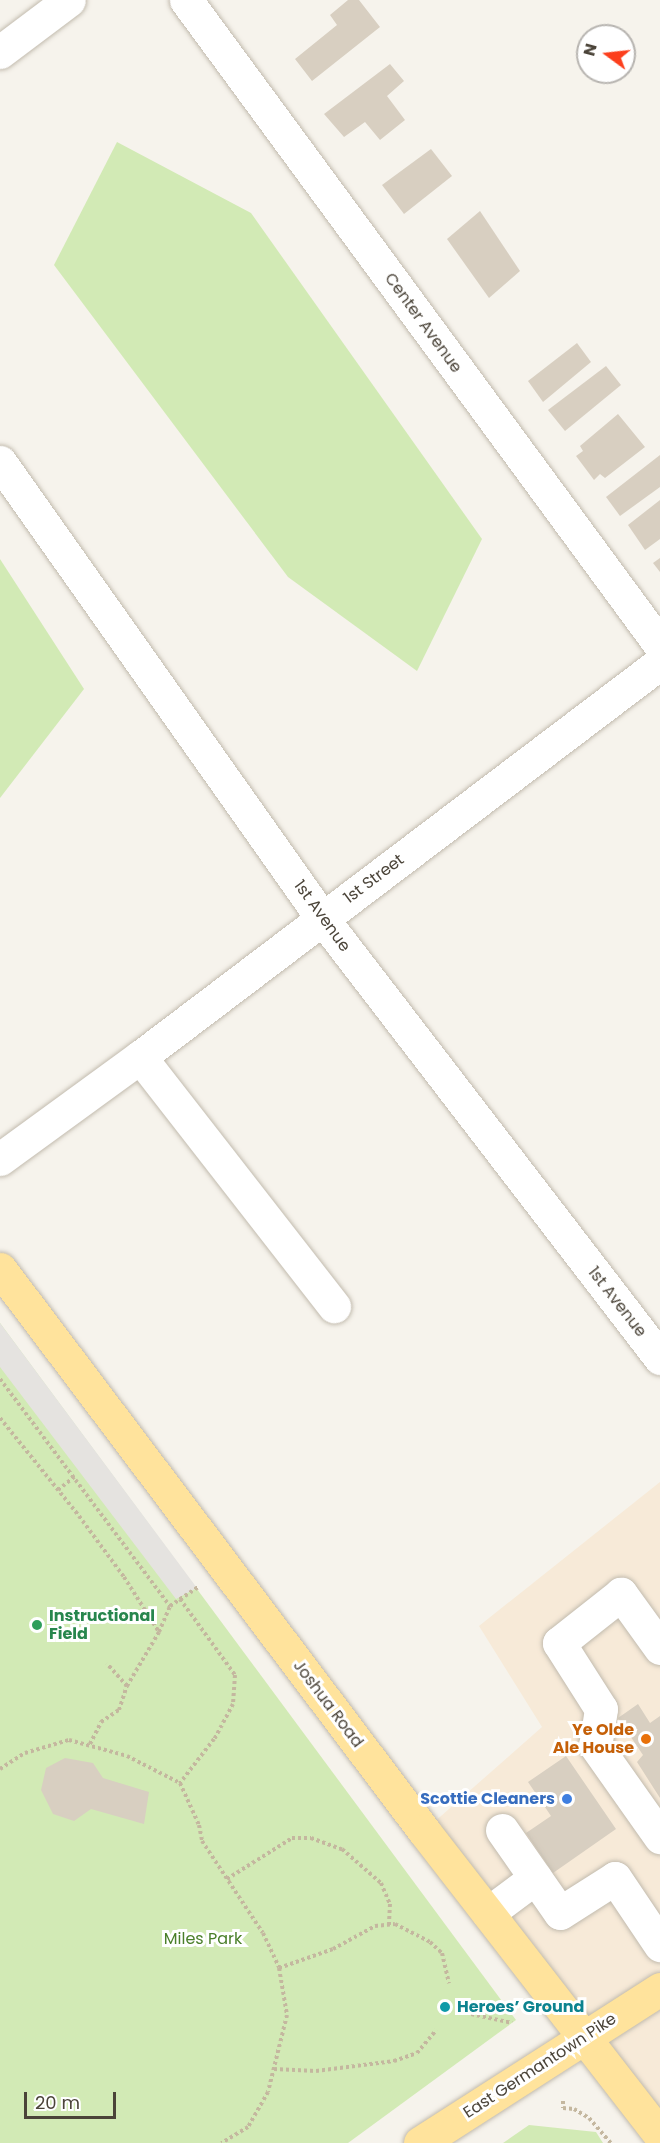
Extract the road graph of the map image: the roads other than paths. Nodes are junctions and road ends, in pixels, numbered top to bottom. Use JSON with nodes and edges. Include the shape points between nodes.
{"nodes":[{"id":1,"x":69,"y":0,"type":"edge"},
{"id":2,"x":186,"y":0,"type":"edge"},
{"id":3,"x":0,"y":52,"type":"edge"},
{"id":4,"x":0,"y":462,"type":"edge"},
{"id":5,"x":660,"y":645,"type":"edge"},
{"id":6,"x":660,"y":663,"type":"edge"},
{"id":7,"x":322,"y":918,"type":"junction"},
{"id":8,"x":140,"y":1057,"type":"junction"},
{"id":9,"x":0,"y":1159,"type":"edge"},
{"id":10,"x":0,"y":1269,"type":"edge"},
{"id":11,"x":334,"y":1306,"type":"dead end"},
{"id":12,"x":660,"y":1358,"type":"edge"},
{"id":13,"x":660,"y":1648,"type":"edge"},
{"id":14,"x":502,"y":1830,"type":"dead end"},
{"id":15,"x":660,"y":1837,"type":"edge"},
{"id":16,"x":536,"y":1878,"type":"junction"},
{"id":17,"x":488,"y":1913,"type":"junction"},
{"id":18,"x":660,"y":1945,"type":"edge"},
{"id":19,"x":660,"y":1989,"type":"edge"},
{"id":20,"x":584,"y":2037,"type":"junction"},
{"id":21,"x":660,"y":2135,"type":"edge"},
{"id":22,"x":420,"y":2143,"type":"edge"}],
"edges":[{"from":1,"to":3,"type":"street"},
{"from":2,"to":5,"type":"street","name":"Center Avenue"},
{"from":4,"to":7,"type":"street","name":"1st Avenue"},
{"from":6,"to":7,"type":"street","name":"1st Street"},
{"from":7,"to":8,"type":"street","name":"1st Street"},
{"from":7,"to":12,"type":"street","name":"1st Avenue"},
{"from":8,"to":9,"type":"street","name":"1st Street"},
{"from":8,"to":11,"type":"street"},
{"from":10,"to":17,"type":"main road","name":"Joshua Road"},
{"from":13,"to":15,"type":"street","via":[[621,1593],[559,1643],[601,1709],[595,1745]]},
{"from":14,"to":16,"type":"street"},
{"from":16,"to":17,"type":"street"},
{"from":16,"to":18,"type":"street","via":[[560,1913],[615,1878]]},
{"from":17,"to":20,"type":"main road","name":"Joshua Road"},
{"from":19,"to":20,"type":"main road","name":"East Germantown Pike"},
{"from":20,"to":21,"type":"main road","name":"Joshua Road"},
{"from":20,"to":22,"type":"main road","name":"East Germantown Pike"}]}
